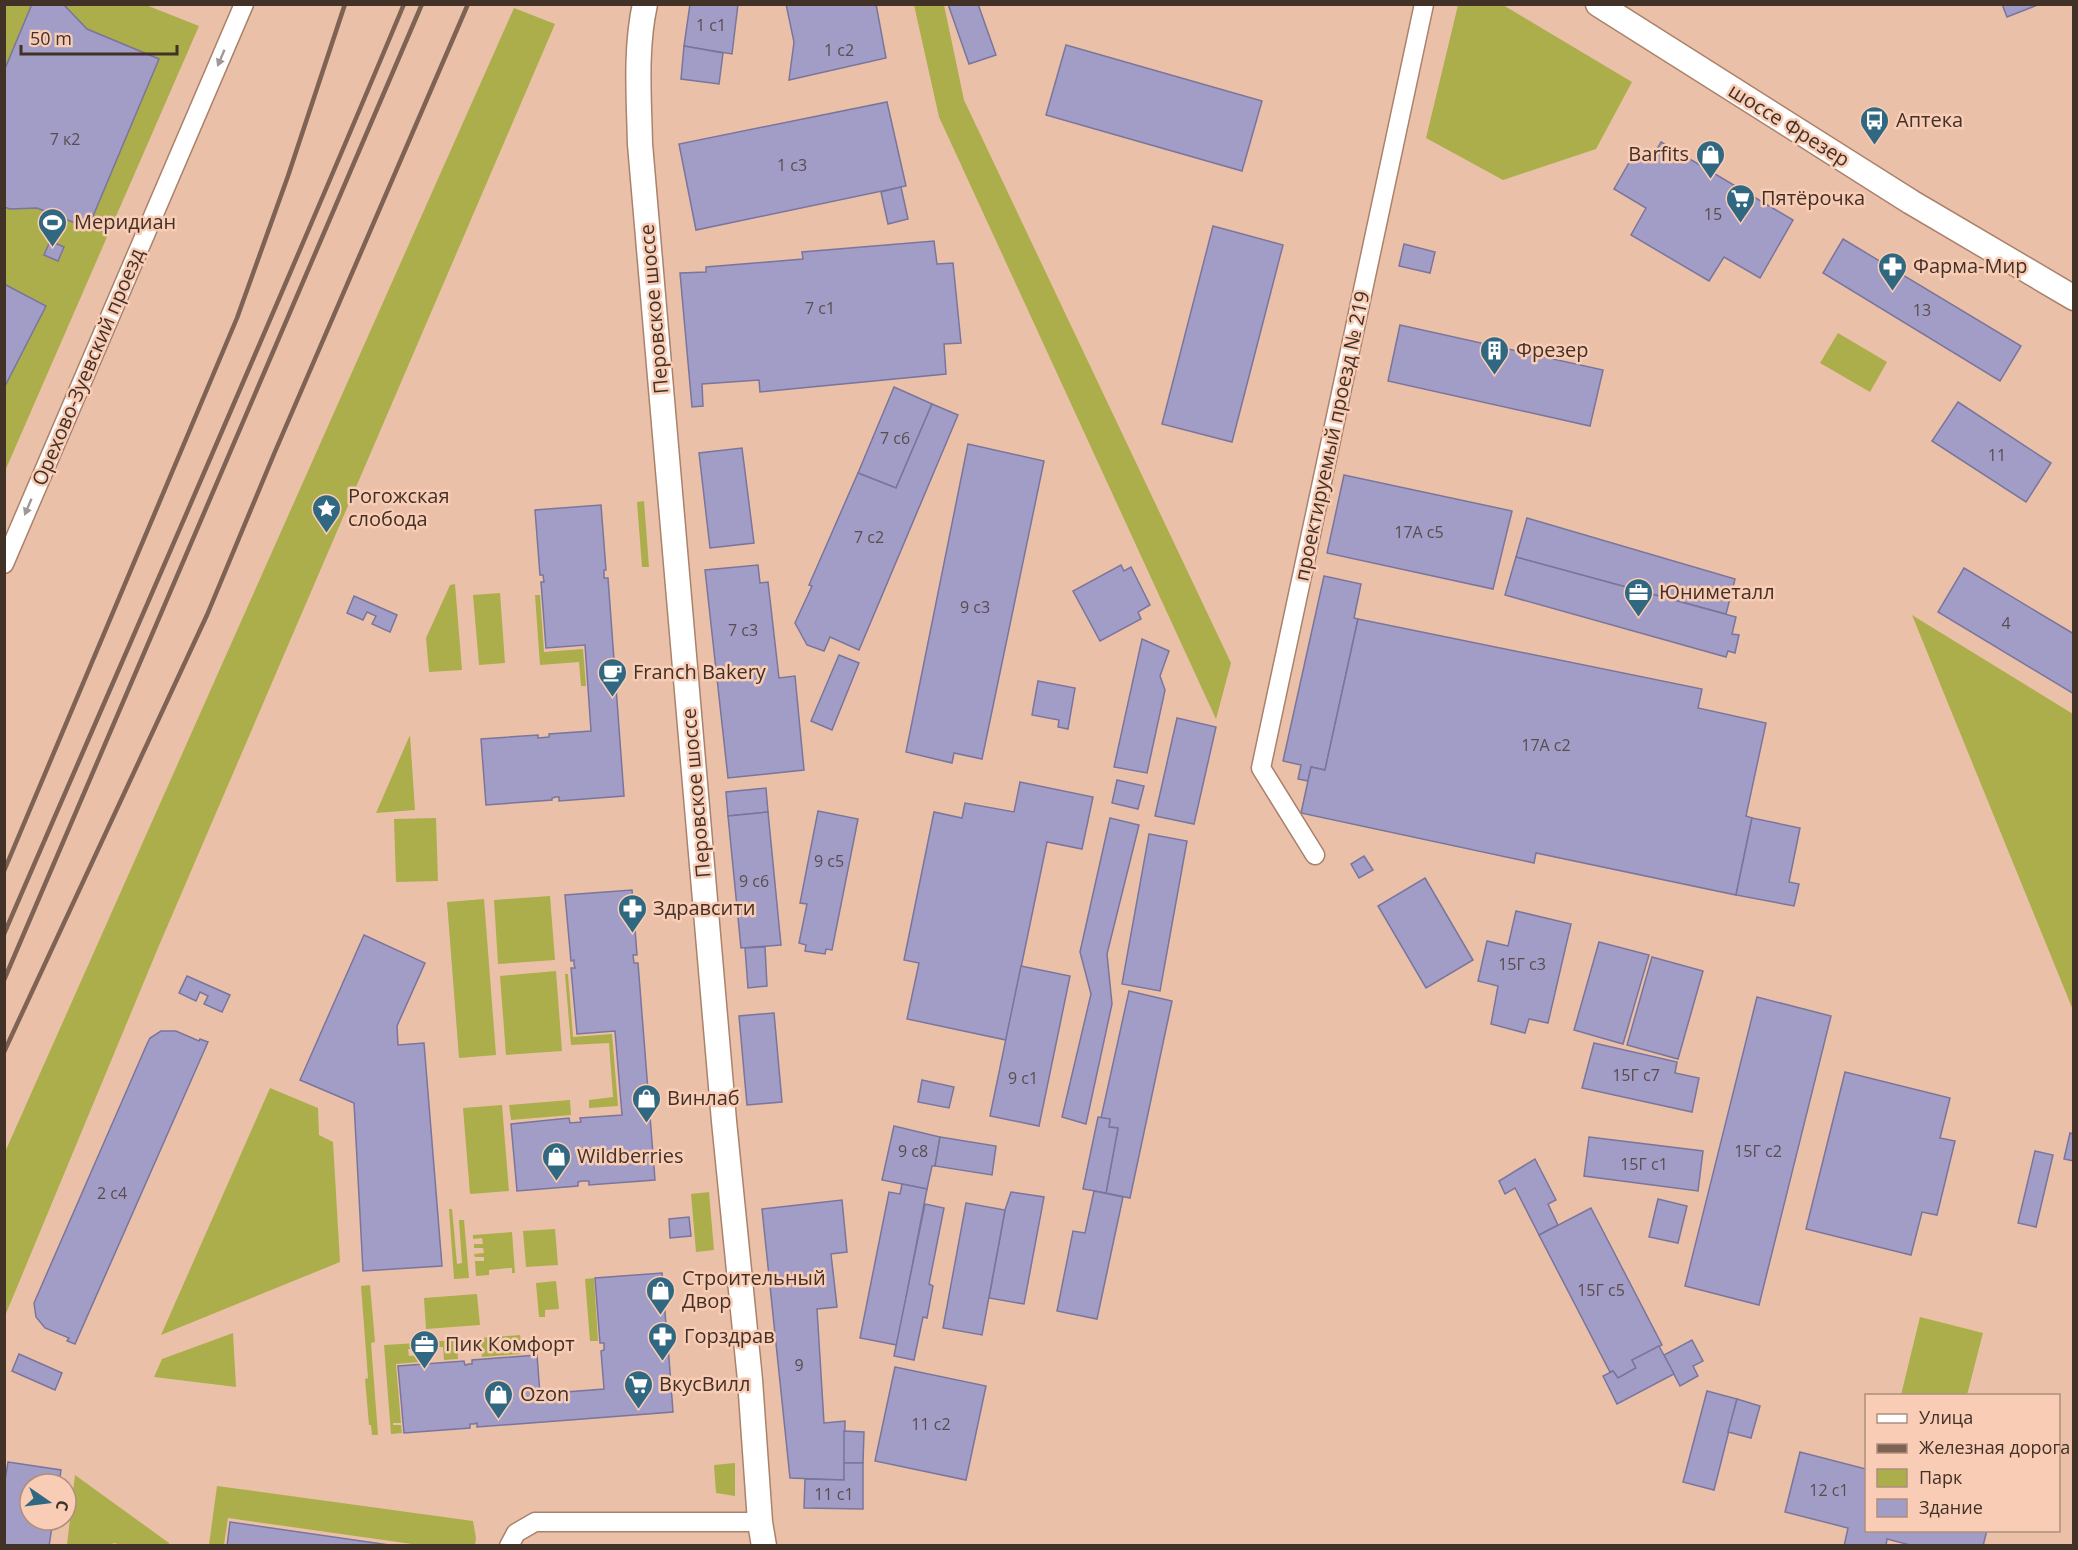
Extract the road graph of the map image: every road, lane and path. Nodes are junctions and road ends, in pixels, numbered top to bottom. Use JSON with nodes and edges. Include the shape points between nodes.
{"nodes":[{"id":1,"x":244,"y":4,"type":"edge"},
{"id":2,"x":645,"y":4,"type":"edge"},
{"id":3,"x":1424,"y":4,"type":"edge"},
{"id":4,"x":1598,"y":4,"type":"edge"},
{"id":5,"x":2073,"y":298,"type":"edge"},
{"id":6,"x":4,"y":564,"type":"edge"},
{"id":7,"x":1315,"y":855,"type":"dead end"},
{"id":8,"x":760,"y":1521,"type":"junction"},
{"id":9,"x":509,"y":1545,"type":"edge"},
{"id":10,"x":764,"y":1545,"type":"edge"}],
"edges":[{"from":1,"to":6,"type":"street","name":"Орехово-Зуевский проезд","one_way":true},
{"from":2,"to":8,"type":"street","name":"Перовское шоссе","via":[[639,65],[640,144]]},
{"from":3,"to":7,"type":"street","name":"проектируемый проезд № 219","via":[[1261,768]]},
{"from":4,"to":5,"type":"street","name":"шоссе Фрезер","via":[[1902,197]]},
{"from":8,"to":9,"type":"street","via":[[535,1522],[516,1533]]},
{"from":8,"to":10,"type":"street","name":"Перовское шоссе"}]}
